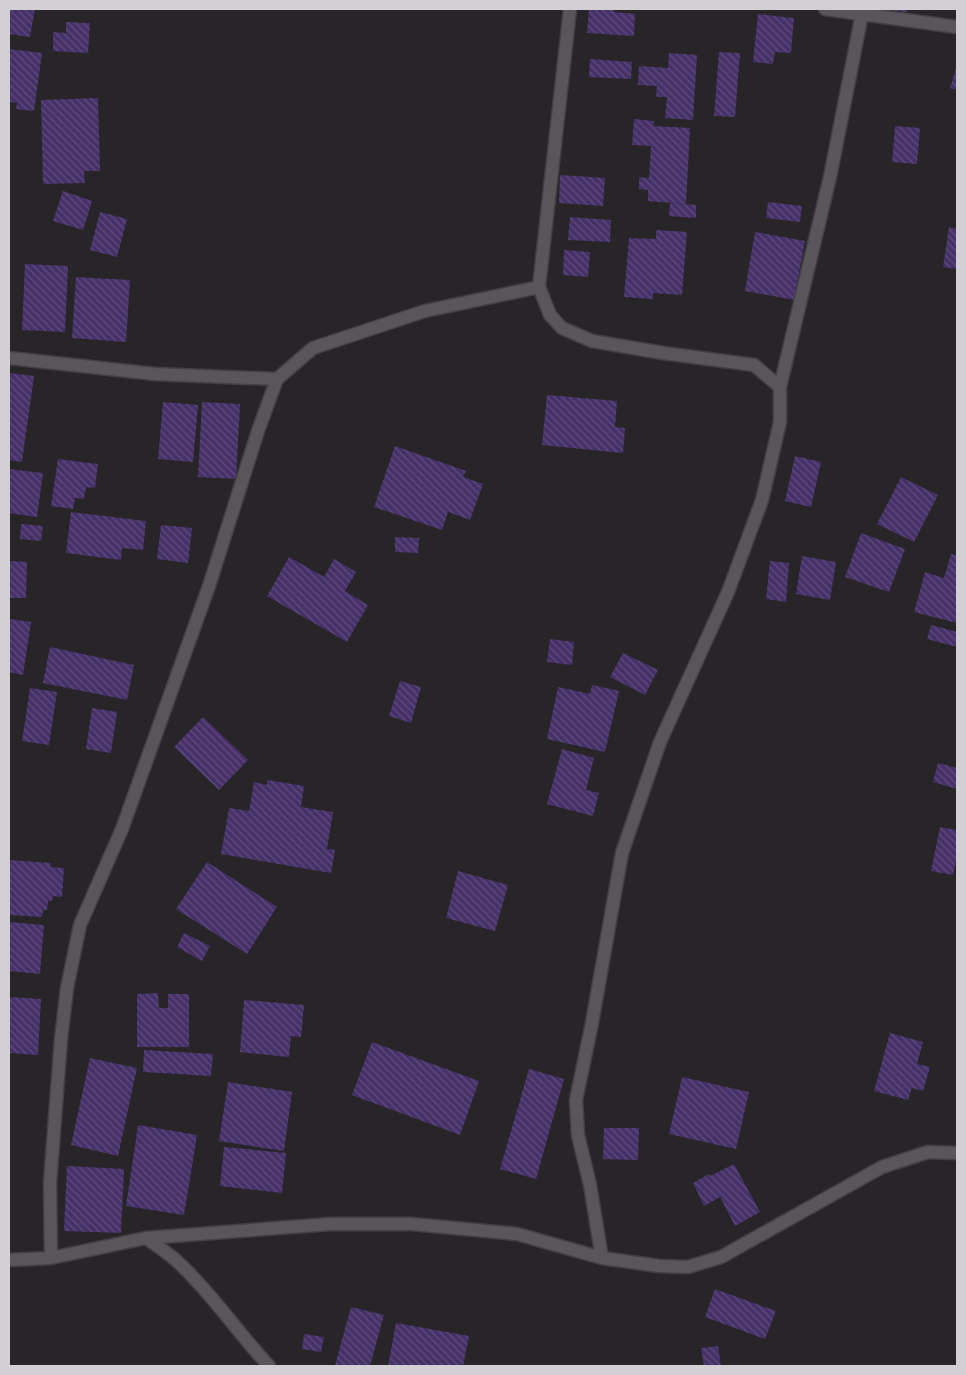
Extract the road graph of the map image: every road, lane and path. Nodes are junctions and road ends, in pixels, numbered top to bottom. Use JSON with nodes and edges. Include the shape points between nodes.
{"nodes":[{"id":1,"x":570,"y":9,"type":"edge"},
{"id":2,"x":825,"y":9,"type":"edge"},
{"id":3,"x":862,"y":14,"type":"junction"},
{"id":4,"x":957,"y":27,"type":"edge"},
{"id":5,"x":540,"y":287,"type":"junction"},
{"id":6,"x":9,"y":358,"type":"edge"},
{"id":7,"x":277,"y":379,"type":"junction"},
{"id":8,"x":780,"y":388,"type":"junction"},
{"id":9,"x":957,"y":1153,"type":"edge"},
{"id":10,"x":146,"y":1238,"type":"junction"},
{"id":11,"x":52,"y":1258,"type":"junction"},
{"id":12,"x":602,"y":1258,"type":"junction"},
{"id":13,"x":9,"y":1260,"type":"edge"},
{"id":14,"x":268,"y":1366,"type":"edge"}],
"edges":[{"from":1,"to":5,"type":"street"},
{"from":2,"to":3,"type":"street"},
{"from":3,"to":4,"type":"street"},
{"from":3,"to":8,"type":"street","via":[[830,177]]},
{"from":5,"to":7,"type":"street","via":[[425,311],[313,348]]},
{"from":5,"to":8,"type":"street","via":[[550,315],[562,328],[592,341],[754,364]]},
{"from":6,"to":7,"type":"street","via":[[155,374]]},
{"from":7,"to":11,"type":"street","via":[[209,586],[122,829],[80,925],[61,1039],[50,1183]]},
{"from":8,"to":12,"type":"street","via":[[780,422],[762,500],[728,592],[660,742],[622,853],[576,1100],[578,1135]]},
{"from":9,"to":12,"type":"street","via":[[928,1152],[882,1167],[721,1257],[688,1267]]},
{"from":10,"to":11,"type":"street"},
{"from":10,"to":12,"type":"street","via":[[331,1224],[412,1224],[517,1234]]},
{"from":10,"to":14,"type":"street","via":[[179,1263],[220,1306]]},
{"from":11,"to":13,"type":"street"}]}
